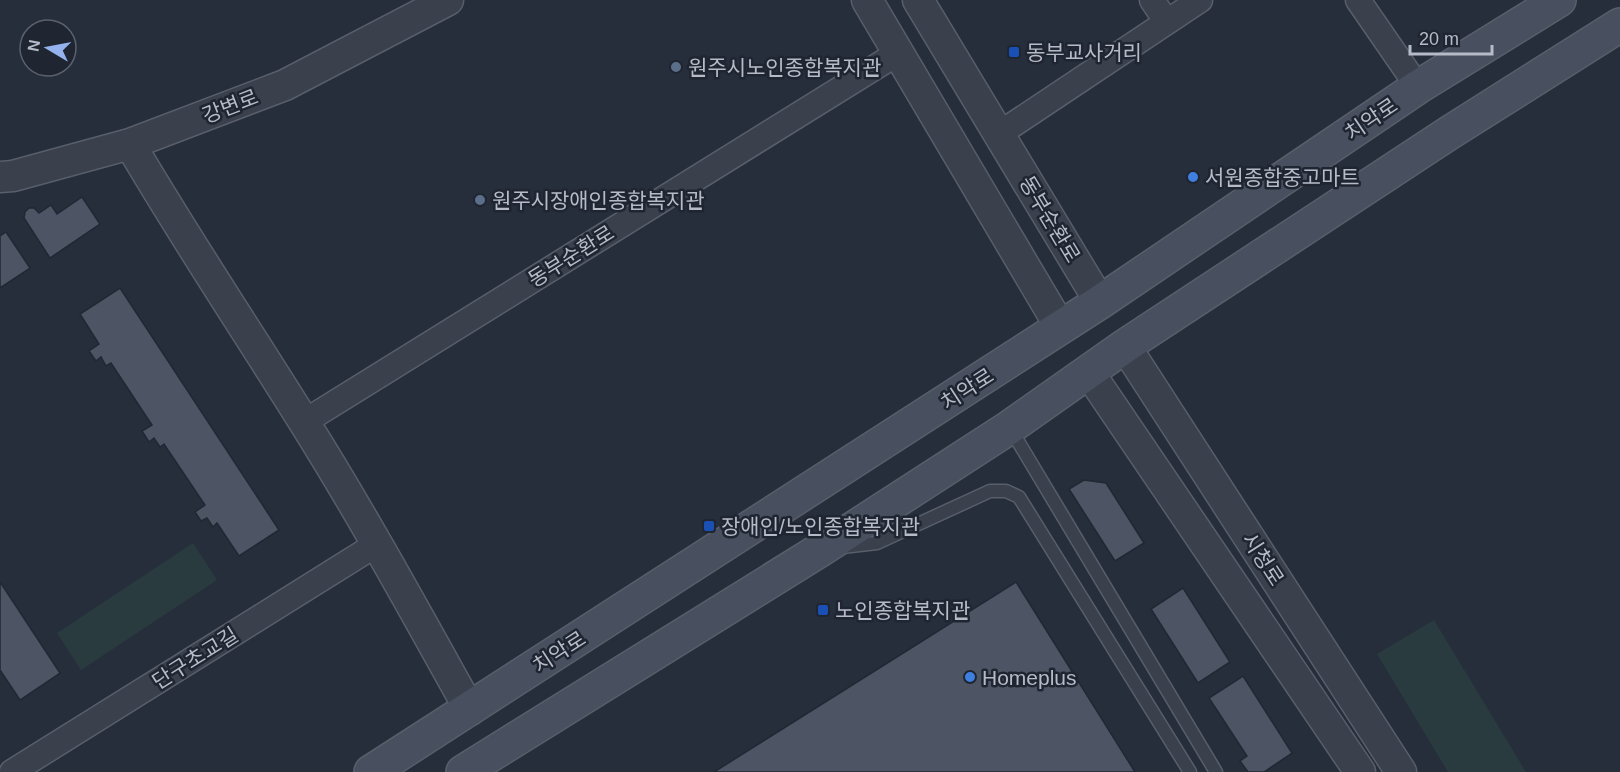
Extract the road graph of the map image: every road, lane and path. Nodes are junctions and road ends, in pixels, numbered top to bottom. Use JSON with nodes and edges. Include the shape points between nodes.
{"nodes":[{"id":1,"x":448,"y":0,"type":"edge"},
{"id":2,"x":867,"y":0,"type":"edge"},
{"id":3,"x":918,"y":0,"type":"edge"},
{"id":4,"x":1152,"y":0,"type":"edge"},
{"id":5,"x":1200,"y":0,"type":"edge"},
{"id":6,"x":1358,"y":0,"type":"edge"},
{"id":7,"x":1559,"y":0,"type":"edge"},
{"id":8,"x":1166,"y":21,"type":"junction"},
{"id":9,"x":1617,"y":34,"type":"edge"},
{"id":10,"x":898,"y":53,"type":"junction"},
{"id":11,"x":1418,"y":87,"type":"junction"},
{"id":12,"x":999,"y":134,"type":"junction"},
{"id":13,"x":130,"y":144,"type":"junction"},
{"id":14,"x":0,"y":177,"type":"edge"},
{"id":15,"x":1100,"y":303,"type":"junction"},
{"id":16,"x":1061,"y":327,"type":"junction"},
{"id":17,"x":1125,"y":346,"type":"junction"},
{"id":18,"x":1088,"y":371,"type":"junction"},
{"id":19,"x":304,"y":422,"type":"junction"},
{"id":20,"x":1010,"y":427,"type":"junction"},
{"id":21,"x":377,"y":544,"type":"junction"},
{"id":22,"x":820,"y":550,"type":"junction"},
{"id":23,"x":470,"y":710,"type":"junction"},
{"id":24,"x":12,"y":772,"type":"edge"},
{"id":25,"x":371,"y":772,"type":"edge"},
{"id":26,"x":463,"y":772,"type":"edge"},
{"id":27,"x":1190,"y":772,"type":"edge"},
{"id":28,"x":1216,"y":772,"type":"edge"},
{"id":29,"x":1360,"y":772,"type":"edge"},
{"id":30,"x":1399,"y":772,"type":"edge"}],
"edges":[{"from":1,"to":13,"type":"street","name":"강변로","via":[[285,85]]},
{"from":2,"to":10,"type":"street"},
{"from":3,"to":12,"type":"street","name":"동부순환로"},
{"from":4,"to":8,"type":"street"},
{"from":5,"to":8,"type":"street"},
{"from":6,"to":11,"type":"street"},
{"from":7,"to":11,"type":"main road","name":"치악로"},
{"from":8,"to":12,"type":"street"},
{"from":9,"to":17,"type":"main road","via":[[1449,133]]},
{"from":10,"to":16,"type":"street"},
{"from":10,"to":19,"type":"street","name":"동부순환로"},
{"from":11,"to":15,"type":"main road","name":"치악로"},
{"from":12,"to":15,"type":"street","name":"동부순환로"},
{"from":13,"to":14,"type":"street","name":"강변로"},
{"from":13,"to":19,"type":"street"},
{"from":15,"to":16,"type":"main road","name":"치악로"},
{"from":15,"to":17,"type":"main road","name":"동부순환로"},
{"from":16,"to":18,"type":"main road"},
{"from":16,"to":23,"type":"main road","name":"치악로"},
{"from":17,"to":18,"type":"main road"},
{"from":17,"to":30,"type":"street","name":"시청로"},
{"from":18,"to":20,"type":"main road"},
{"from":18,"to":29,"type":"street","name":"시청로"},
{"from":19,"to":21,"type":"street"},
{"from":20,"to":22,"type":"main road"},
{"from":20,"to":28,"type":"lane"},
{"from":21,"to":23,"type":"street"},
{"from":21,"to":24,"type":"street","name":"단구초교길"},
{"from":22,"to":26,"type":"main road"},
{"from":22,"to":27,"type":"lane","via":[[877,543],[990,491],[1019,496]]},
{"from":23,"to":25,"type":"main road","name":"치악로"}]}
